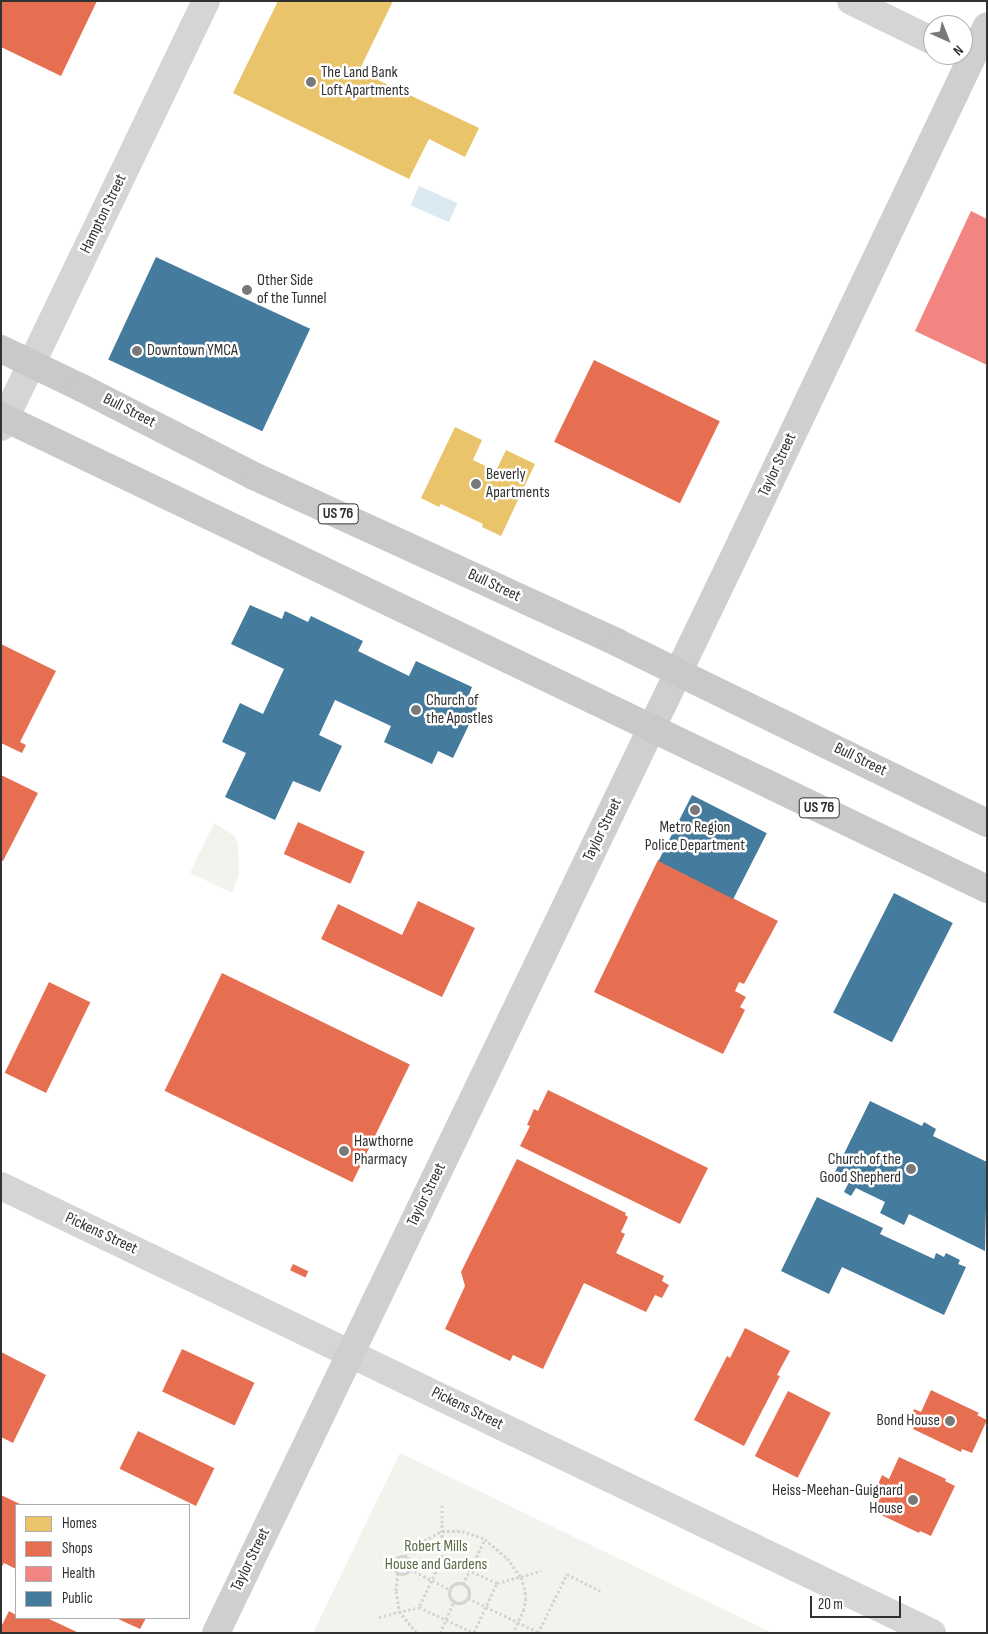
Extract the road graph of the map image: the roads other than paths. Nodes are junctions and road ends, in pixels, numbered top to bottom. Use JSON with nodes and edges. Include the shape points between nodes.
{"nodes":[{"id":1,"x":206,"y":1,"type":"edge"},
{"id":2,"x":851,"y":1,"type":"edge"},
{"id":3,"x":987,"y":26,"type":"edge"},
{"id":4,"x":923,"y":36,"type":"edge"},
{"id":5,"x":973,"y":60,"type":"edge"},
{"id":6,"x":971,"y":65,"type":"edge"},
{"id":7,"x":1,"y":350,"type":"edge"},
{"id":8,"x":32,"y":364,"type":"junction"},
{"id":9,"x":3,"y":420,"type":"edge"},
{"id":10,"x":679,"y":671,"type":"junction"},
{"id":11,"x":652,"y":727,"type":"junction"},
{"id":12,"x":987,"y":823,"type":"edge"},
{"id":13,"x":987,"y":889,"type":"edge"},
{"id":14,"x":1,"y":1186,"type":"edge"},
{"id":15,"x":351,"y":1353,"type":"junction"},
{"id":16,"x":216,"y":1633,"type":"edge"},
{"id":17,"x":932,"y":1633,"type":"edge"}],
"edges":[{"from":1,"to":8,"type":"street","name":"Hampton Street"},
{"from":2,"to":4,"type":"street"},
{"from":3,"to":5,"type":"main road","name":"Taylor Street"},
{"from":6,"to":10,"type":"main road","name":"Taylor Street"},
{"from":7,"to":8,"type":"main road","name":"Bull Street","number":"US 76"},
{"from":8,"to":9,"type":"street","name":"Hampton Street"},
{"from":8,"to":10,"type":"main road","name":"Bull Street","number":"US 76","via":[[254,476]]},
{"from":9,"to":11,"type":"main road","number":"US 76"},
{"from":10,"to":11,"type":"main road","name":"Taylor Street"},
{"from":10,"to":12,"type":"main road","name":"Bull Street","number":"US 76"},
{"from":11,"to":13,"type":"main road","number":"US 76"},
{"from":11,"to":15,"type":"main road","name":"Taylor Street"},
{"from":14,"to":15,"type":"street","name":"Pickens Street"},
{"from":15,"to":16,"type":"main road","name":"Taylor Street"},
{"from":15,"to":17,"type":"street","name":"Pickens Street"}]}
